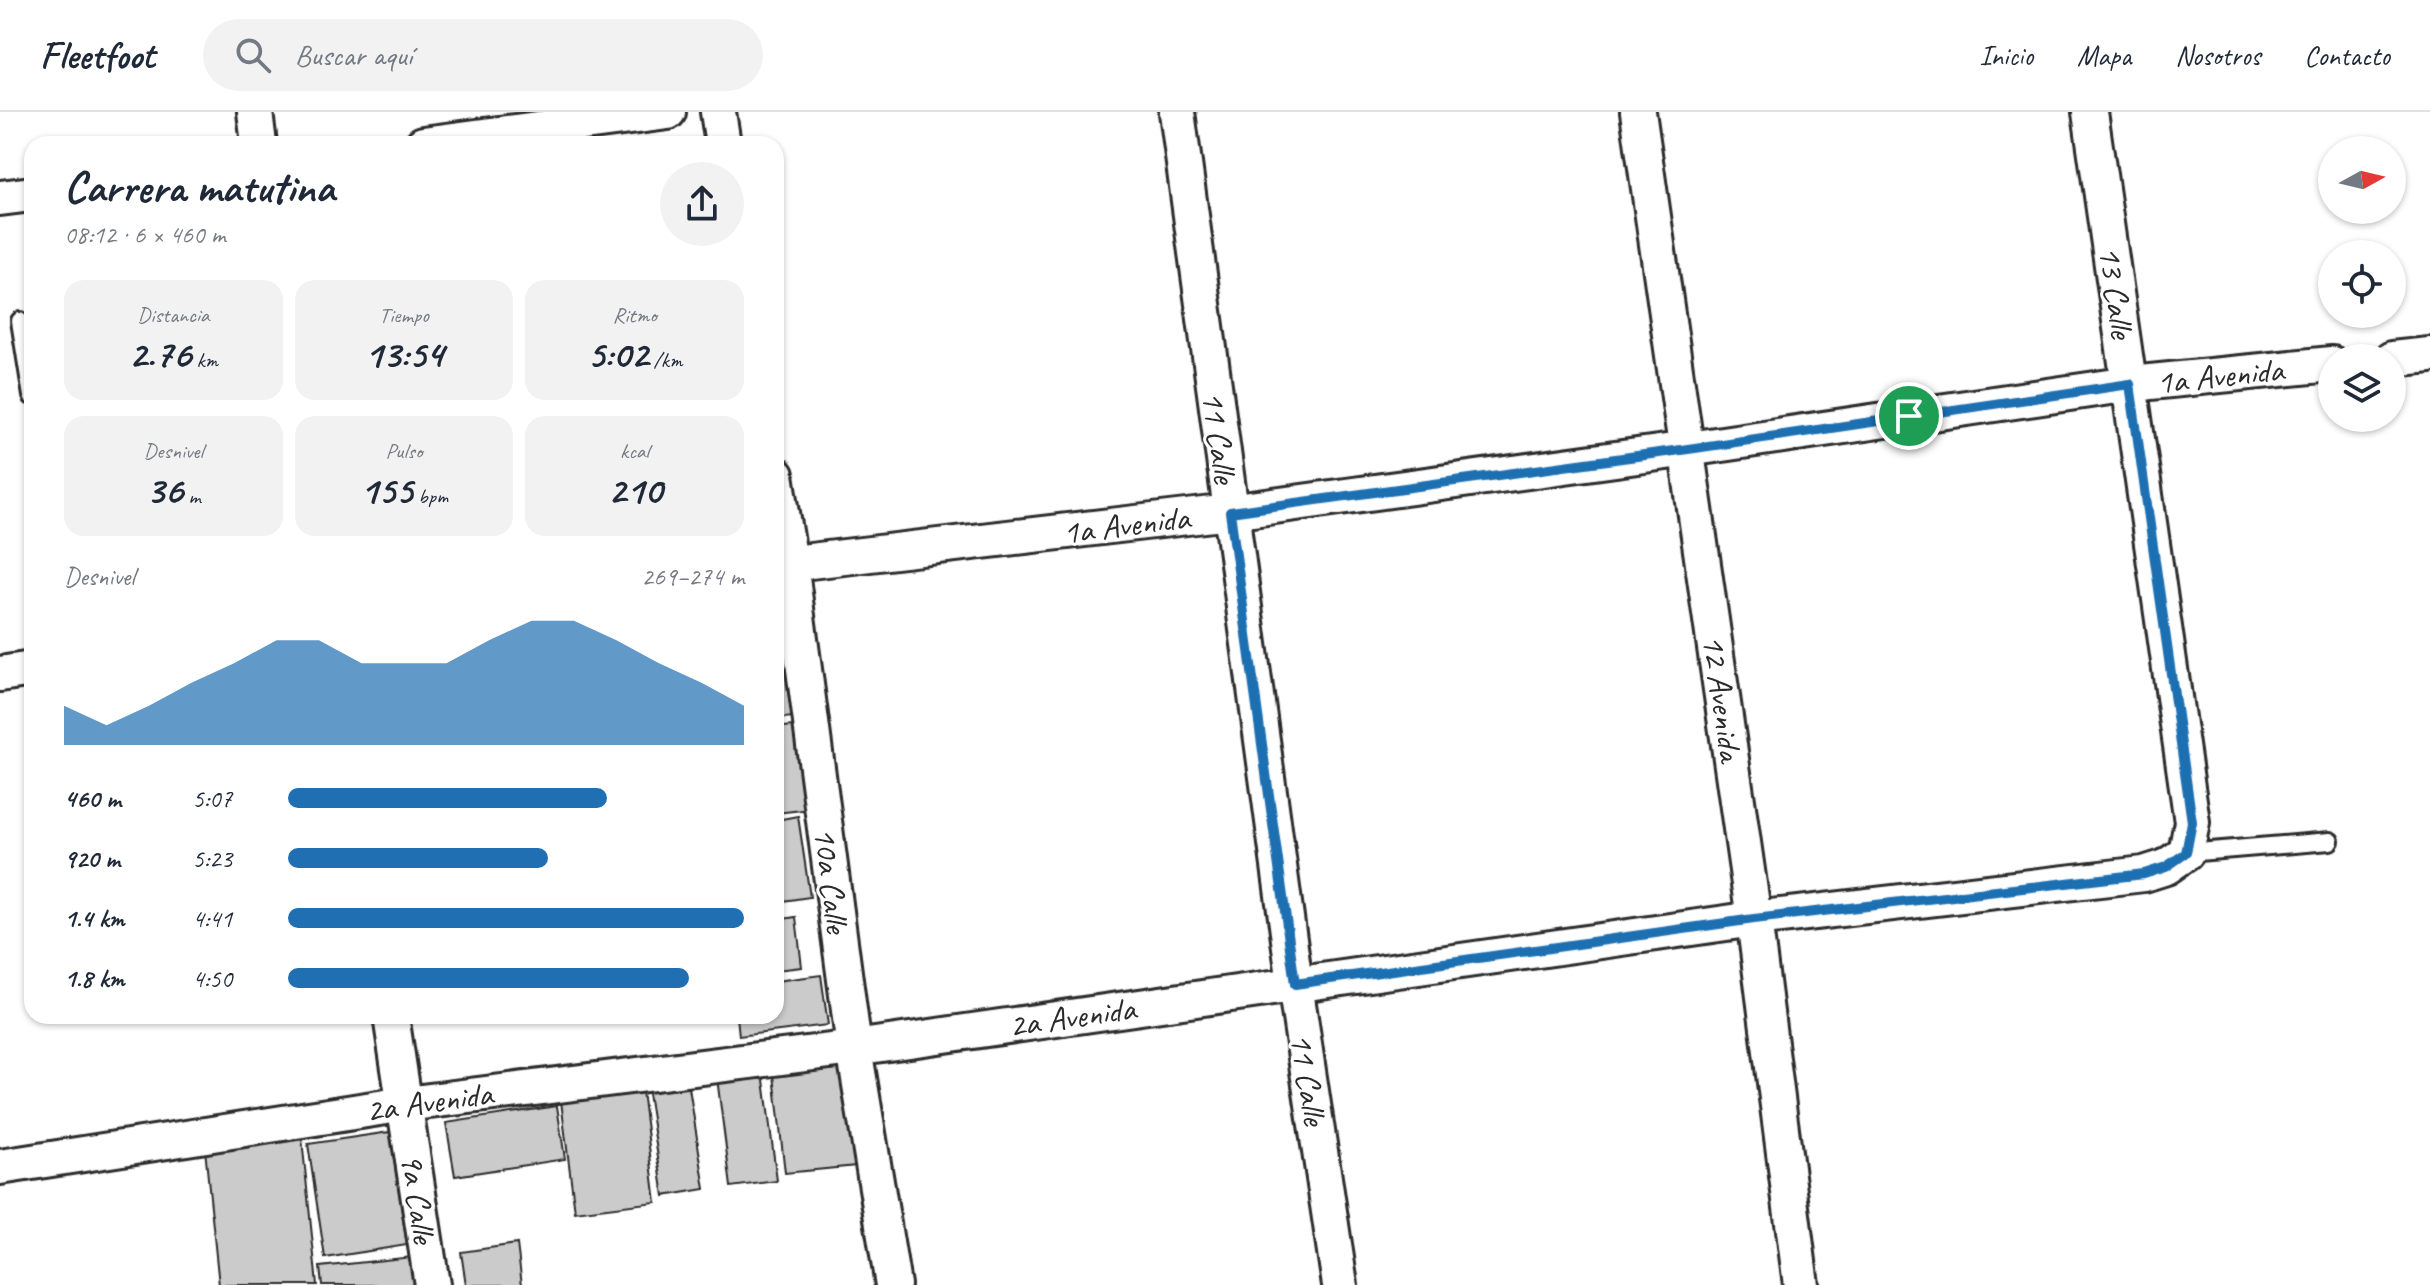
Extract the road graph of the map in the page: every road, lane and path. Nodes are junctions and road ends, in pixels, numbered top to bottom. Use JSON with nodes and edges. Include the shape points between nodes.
{"nodes":[{"id":1,"x":255,"y":112,"type":"edge"},
{"id":2,"x":668,"y":112,"type":"edge"},
{"id":3,"x":718,"y":112,"type":"edge"},
{"id":4,"x":1177,"y":112,"type":"edge"},
{"id":5,"x":1638,"y":112,"type":"edge"},
{"id":6,"x":2090,"y":112,"type":"edge"},
{"id":7,"x":258,"y":136,"type":"edge"},
{"id":8,"x":461,"y":136,"type":"edge"},
{"id":9,"x":722,"y":136,"type":"edge"},
{"id":10,"x":24,"y":195,"type":"edge"},
{"id":11,"x":0,"y":198,"type":"edge"},
{"id":12,"x":20,"y":321,"type":"dead end"},
{"id":13,"x":24,"y":346,"type":"edge"},
{"id":14,"x":2430,"y":355,"type":"edge"},
{"id":15,"x":2406,"y":358,"type":"edge"},
{"id":16,"x":2318,"y":365,"type":"edge"},
{"id":17,"x":2130,"y":384,"type":"junction"},
{"id":18,"x":1688,"y":449,"type":"junction"},
{"id":19,"x":1230,"y":512,"type":"junction"},
{"id":20,"x":784,"y":564,"type":"edge"},
{"id":21,"x":784,"y":571,"type":"edge"},
{"id":22,"x":24,"y":670,"type":"edge"},
{"id":23,"x":0,"y":674,"type":"edge"},
{"id":24,"x":2330,"y":841,"type":"dead end"},
{"id":25,"x":2186,"y":853,"type":"junction"},
{"id":26,"x":1754,"y":919,"type":"junction"},
{"id":27,"x":1295,"y":984,"type":"junction"},
{"id":28,"x":392,"y":1024,"type":"edge"},
{"id":29,"x":854,"y":1048,"type":"junction"},
{"id":30,"x":405,"y":1104,"type":"junction"},
{"id":31,"x":0,"y":1167,"type":"edge"},
{"id":32,"x":432,"y":1285,"type":"edge"},
{"id":33,"x":893,"y":1285,"type":"edge"},
{"id":34,"x":1340,"y":1285,"type":"edge"},
{"id":35,"x":1801,"y":1285,"type":"edge"}],
"edges":[{"from":1,"to":7,"type":"street"},
{"from":2,"to":8,"type":"street"},
{"from":3,"to":9,"type":"street"},
{"from":4,"to":19,"type":"street","name":"11 Calle"},
{"from":5,"to":18,"type":"street","name":"12 Avenida"},
{"from":6,"to":17,"type":"street","name":"13 Calle"},
{"from":10,"to":11,"type":"street"},
{"from":12,"to":13,"type":"lane"},
{"from":14,"to":15,"type":"street"},
{"from":16,"to":17,"type":"street","name":"1a Avenida"},
{"from":17,"to":18,"type":"street","name":"1a Avenida"},
{"from":17,"to":25,"type":"street","name":"13 Calle","via":[[2192,822]]},
{"from":18,"to":19,"type":"street","name":"1a Avenida"},
{"from":18,"to":26,"type":"street","name":"12 Avenida"},
{"from":19,"to":20,"type":"street","name":"1a Avenida"},
{"from":19,"to":27,"type":"street","name":"11 Calle"},
{"from":21,"to":29,"type":"street","name":"10a Calle"},
{"from":22,"to":23,"type":"street"},
{"from":24,"to":25,"type":"lane"},
{"from":25,"to":26,"type":"street","name":"2a Avenida","via":[[2144,874]]},
{"from":26,"to":27,"type":"street","name":"2a Avenida"},
{"from":26,"to":35,"type":"street","name":"12 Avenida"},
{"from":27,"to":29,"type":"street","name":"2a Avenida"},
{"from":27,"to":34,"type":"street","name":"11 Calle"},
{"from":28,"to":30,"type":"street","name":"9a Calle"},
{"from":29,"to":30,"type":"street","name":"2a Avenida"},
{"from":29,"to":33,"type":"street","name":"10a Calle"},
{"from":30,"to":31,"type":"street","name":"2a Avenida"},
{"from":30,"to":32,"type":"street","name":"9a Calle"}]}
